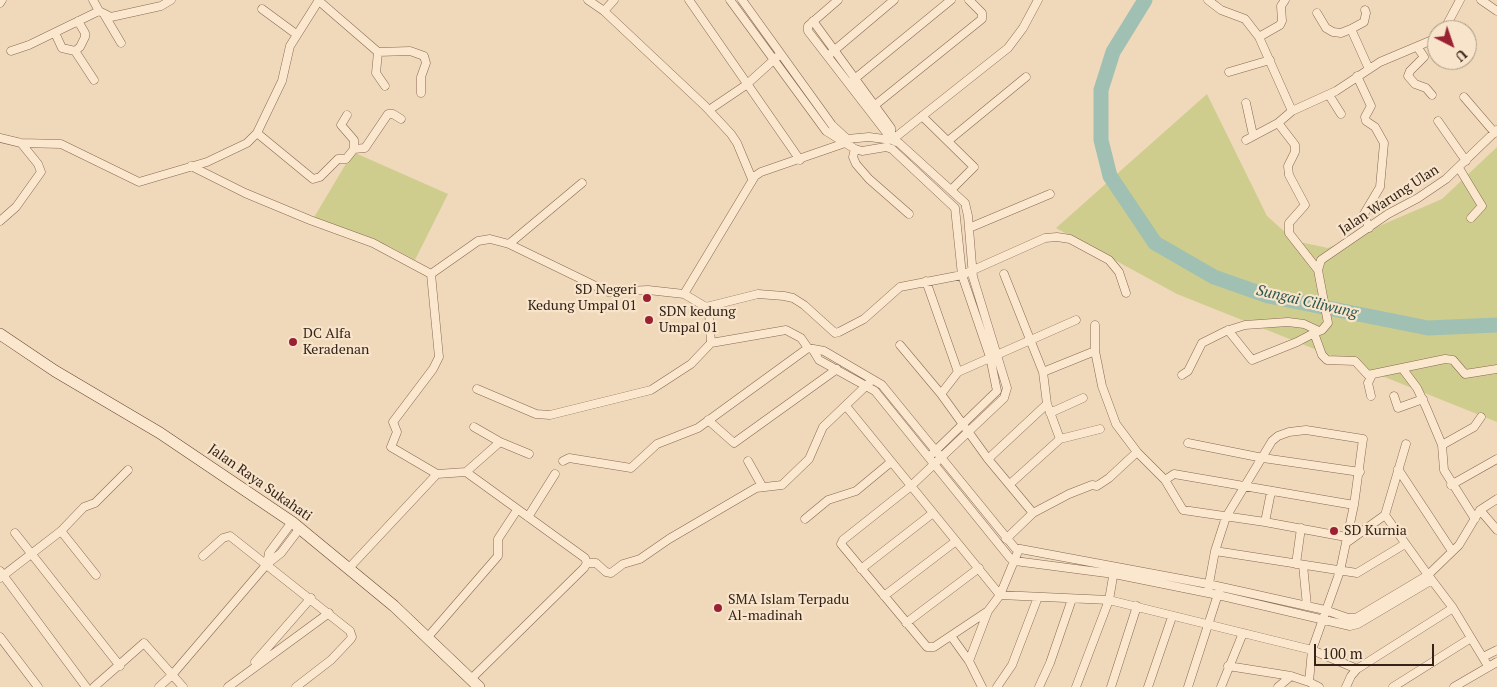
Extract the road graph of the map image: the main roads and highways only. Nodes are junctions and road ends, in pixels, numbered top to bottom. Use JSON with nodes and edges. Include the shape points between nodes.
{"nodes":[{"id":1,"x":0,"y":334,"type":"edge"},
{"id":2,"x":475,"y":683,"type":"edge"}],
"edges":[{"from":1,"to":2,"type":"main road","name":"Jalan Raya Sukahati","via":[[55,372],[160,433],[296,525],[394,606]]}]}
